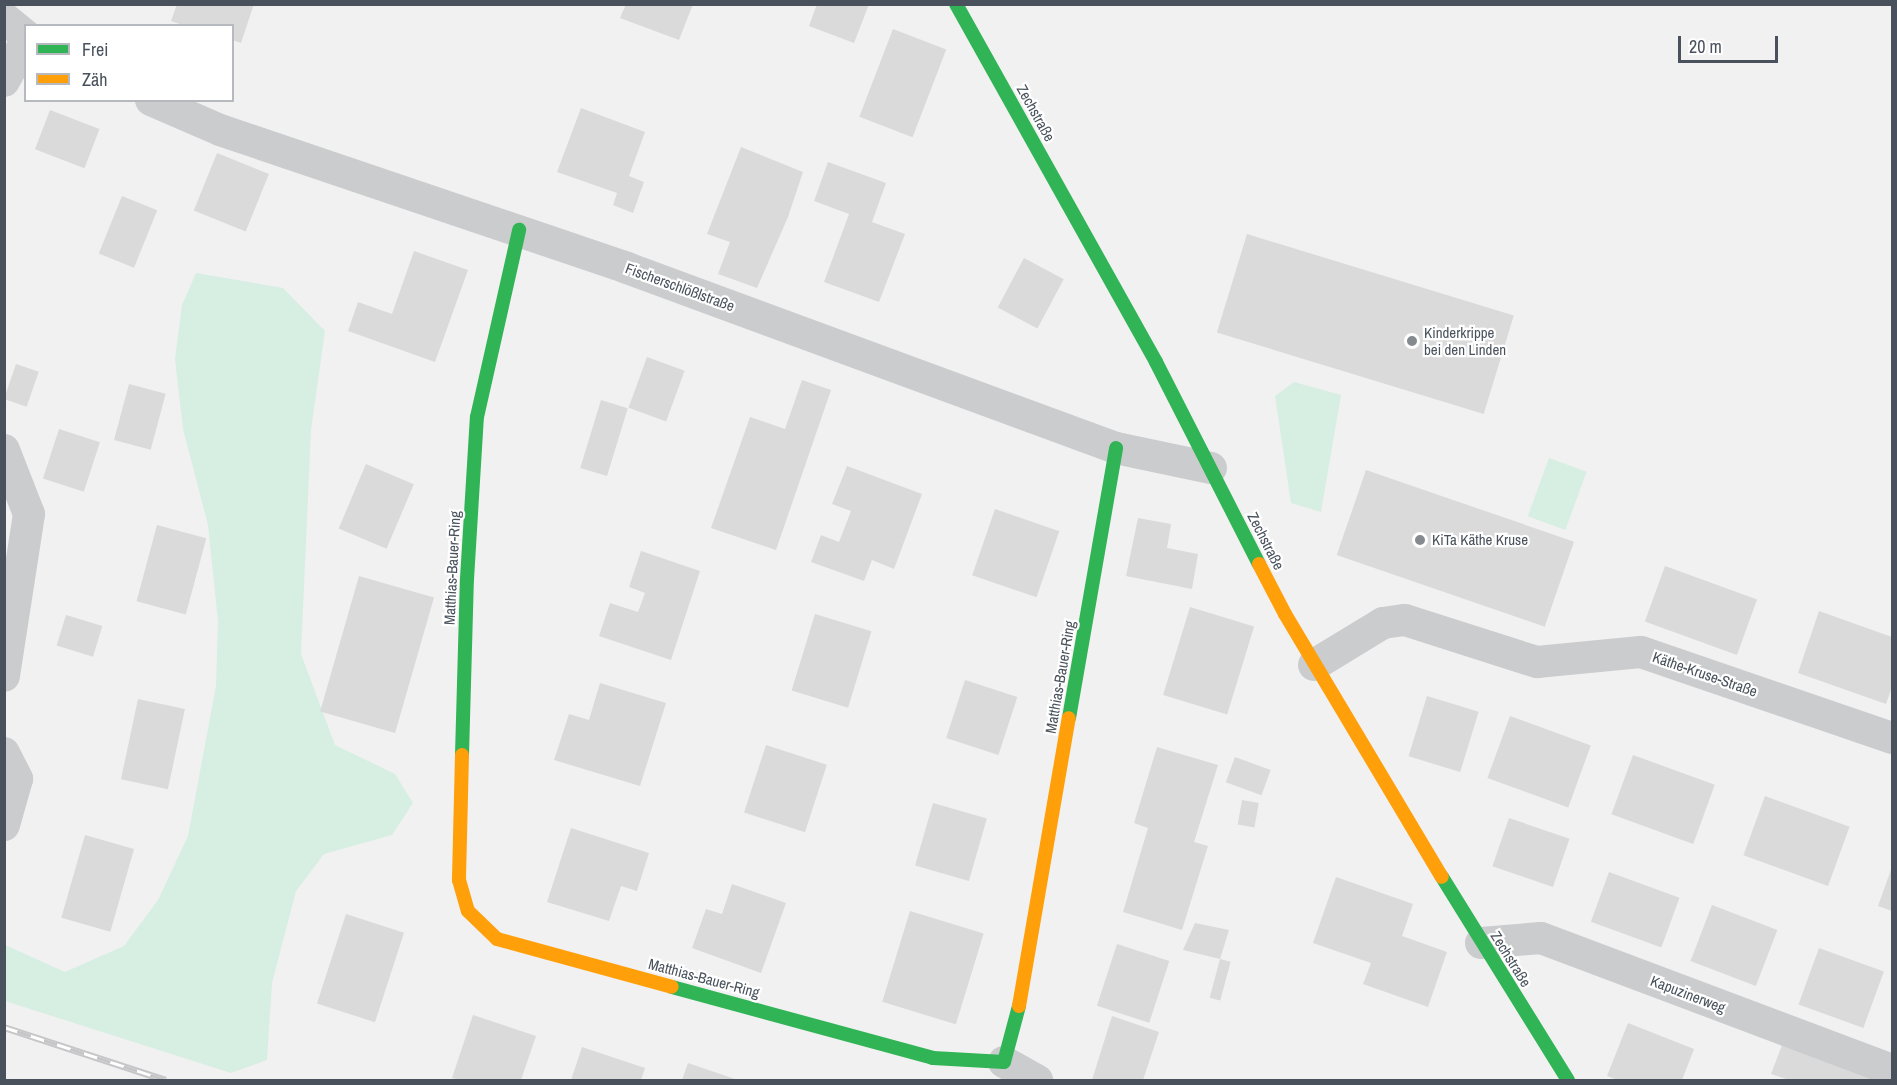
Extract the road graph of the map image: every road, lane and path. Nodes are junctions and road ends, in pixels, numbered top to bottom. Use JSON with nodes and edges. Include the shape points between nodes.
{"nodes":[{"id":1,"x":956,"y":4,"type":"edge"},
{"id":2,"x":4,"y":18,"type":"edge"},
{"id":3,"x":24,"y":34,"type":"edge"},
{"id":4,"x":24,"y":45,"type":"edge"},
{"id":5,"x":4,"y":81,"type":"edge"},
{"id":6,"x":156,"y":102,"type":"edge"},
{"id":7,"x":519,"y":230,"type":"junction"},
{"id":8,"x":1116,"y":448,"type":"junction"},
{"id":9,"x":4,"y":450,"type":"edge"},
{"id":10,"x":1211,"y":468,"type":"junction"},
{"id":11,"x":1314,"y":665,"type":"junction"},
{"id":12,"x":4,"y":676,"type":"edge"},
{"id":13,"x":1893,"y":738,"type":"edge"},
{"id":14,"x":4,"y":753,"type":"edge"},
{"id":15,"x":4,"y":825,"type":"edge"},
{"id":16,"x":1481,"y":944,"type":"junction"},
{"id":17,"x":1004,"y":1062,"type":"junction"},
{"id":18,"x":1893,"y":1070,"type":"edge"},
{"id":19,"x":1037,"y":1080,"type":"edge"},
{"id":20,"x":1568,"y":1080,"type":"edge"}],
"edges":[{"from":1,"to":10,"type":"street","name":"Zechstraße"},
{"from":2,"to":3,"type":"street"},
{"from":4,"to":5,"type":"street"},
{"from":6,"to":7,"type":"street","name":"Fischerschlößlstraße","via":[[220,130]]},
{"from":7,"to":8,"type":"street","name":"Fischerschlößlstraße"},
{"from":7,"to":17,"type":"street","name":"Matthias-Bauer-Ring","via":[[477,417],[467,579],[459,880],[468,911],[497,939],[933,1058]]},
{"from":8,"to":10,"type":"street","name":"Fischerschlößlstraße"},
{"from":8,"to":17,"type":"street","name":"Matthias-Bauer-Ring","via":[[1016,1021]]},
{"from":9,"to":12,"type":"street","via":[[29,514]]},
{"from":10,"to":11,"type":"street","name":"Zechstraße"},
{"from":11,"to":13,"type":"street","name":"Käthe-Kruse-Straße","via":[[1383,623],[1404,620],[1537,662],[1641,652]]},
{"from":11,"to":16,"type":"street","name":"Zechstraße"},
{"from":14,"to":15,"type":"street","via":[[17,779]]},
{"from":16,"to":18,"type":"street","name":"Kapuzinerweg","via":[[1541,938]]},
{"from":16,"to":20,"type":"street","name":"Zechstraße"},
{"from":17,"to":19,"type":"street"}]}
